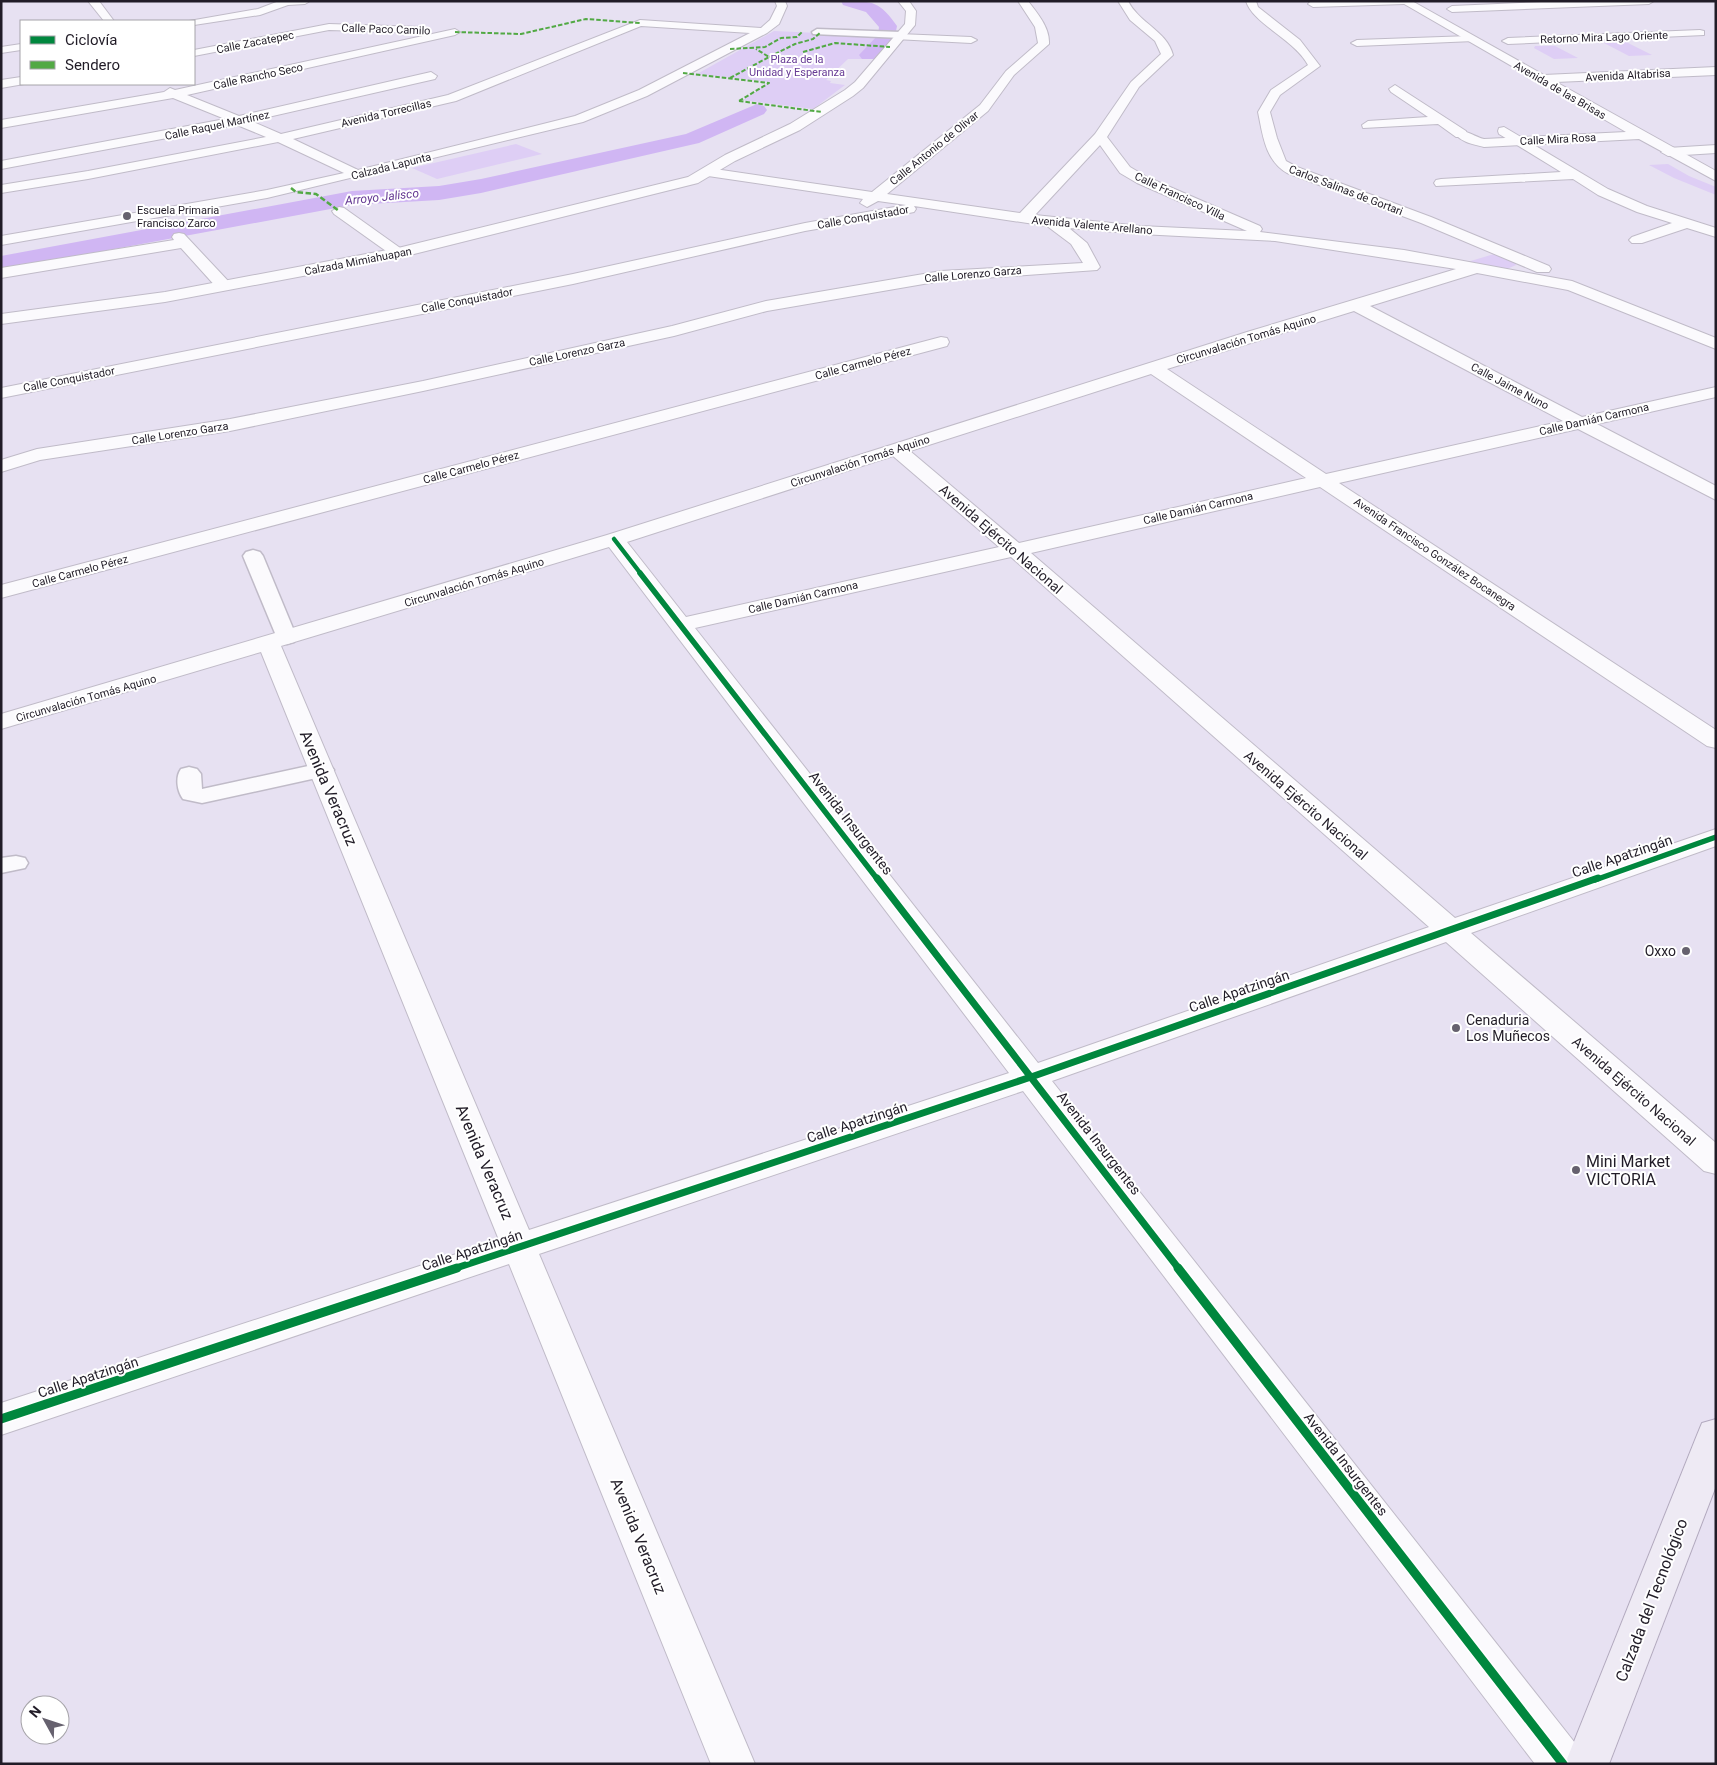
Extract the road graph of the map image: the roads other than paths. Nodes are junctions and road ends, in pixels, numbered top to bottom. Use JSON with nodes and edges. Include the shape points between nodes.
{"nodes":[{"id":1,"x":93,"y":1,"type":"edge"},
{"id":2,"x":305,"y":1,"type":"edge"},
{"id":3,"x":780,"y":1,"type":"edge"},
{"id":4,"x":903,"y":1,"type":"edge"},
{"id":5,"x":1023,"y":1,"type":"edge"},
{"id":6,"x":1122,"y":1,"type":"edge"},
{"id":7,"x":1251,"y":1,"type":"edge"},
{"id":8,"x":1404,"y":1,"type":"edge"},
{"id":9,"x":1649,"y":1,"type":"edge"},
{"id":10,"x":286,"y":2,"type":"edge"},
{"id":11,"x":1313,"y":4,"type":"dead end"},
{"id":12,"x":215,"y":7,"type":"dead end"},
{"id":13,"x":225,"y":17,"type":"junction"},
{"id":14,"x":108,"y":20,"type":"edge"},
{"id":15,"x":195,"y":22,"type":"edge"},
{"id":16,"x":1476,"y":23,"type":"dead end"},
{"id":17,"x":316,"y":30,"type":"joint"},
{"id":18,"x":763,"y":31,"type":"junction"},
{"id":19,"x":455,"y":32,"type":"joint"},
{"id":20,"x":817,"y":32,"type":"dead end"},
{"id":21,"x":1700,"y":33,"type":"dead end"},
{"id":22,"x":897,"y":36,"type":"junction"},
{"id":23,"x":1470,"y":39,"type":"junction"},
{"id":24,"x":1504,"y":39,"type":"joint"},
{"id":25,"x":971,"y":40,"type":"dead end"},
{"id":26,"x":1357,"y":43,"type":"dead end"},
{"id":27,"x":20,"y":47,"type":"edge"},
{"id":28,"x":2,"y":48,"type":"edge"},
{"id":29,"x":195,"y":53,"type":"edge"},
{"id":30,"x":1533,"y":55,"type":"dead end"},
{"id":31,"x":1549,"y":64,"type":"dead end"},
{"id":32,"x":1716,"y":70,"type":"edge"},
{"id":33,"x":431,"y":76,"type":"dead end"},
{"id":34,"x":1573,"y":77,"type":"junction"},
{"id":35,"x":1541,"y":79,"type":"junction"},
{"id":36,"x":1716,"y":80,"type":"edge"},
{"id":37,"x":20,"y":81,"type":"edge"},
{"id":38,"x":1,"y":84,"type":"edge"},
{"id":39,"x":150,"y":85,"type":"edge"},
{"id":40,"x":1591,"y":87,"type":"junction"},
{"id":41,"x":1558,"y":88,"type":"junction"},
{"id":42,"x":1395,"y":89,"type":"dead end"},
{"id":43,"x":173,"y":94,"type":"junction"},
{"id":44,"x":239,"y":120,"type":"junction"},
{"id":45,"x":1442,"y":120,"type":"junction"},
{"id":46,"x":1,"y":124,"type":"edge"},
{"id":47,"x":1368,"y":125,"type":"dead end"},
{"id":48,"x":1621,"y":125,"type":"junction"},
{"id":49,"x":1504,"y":131,"type":"junction"},
{"id":50,"x":1461,"y":134,"type":"junction"},
{"id":51,"x":1639,"y":135,"type":"junction"},
{"id":52,"x":1100,"y":137,"type":"junction"},
{"id":53,"x":280,"y":138,"type":"junction"},
{"id":54,"x":1687,"y":140,"type":"dead end"},
{"id":55,"x":1520,"y":141,"type":"junction"},
{"id":56,"x":1668,"y":152,"type":"junction"},
{"id":57,"x":1712,"y":152,"type":"edge"},
{"id":58,"x":1,"y":165,"type":"edge"},
{"id":59,"x":708,"y":172,"type":"junction"},
{"id":60,"x":357,"y":174,"type":"junction"},
{"id":61,"x":1574,"y":175,"type":"junction"},
{"id":62,"x":1716,"y":177,"type":"edge"},
{"id":63,"x":1441,"y":183,"type":"dead end"},
{"id":64,"x":1,"y":189,"type":"edge"},
{"id":65,"x":874,"y":196,"type":"junction"},
{"id":66,"x":931,"y":205,"type":"junction"},
{"id":67,"x":339,"y":211,"type":"dead end"},
{"id":68,"x":849,"y":219,"type":"junction"},
{"id":69,"x":1023,"y":219,"type":"junction"},
{"id":70,"x":1051,"y":222,"type":"junction"},
{"id":71,"x":1685,"y":224,"type":"junction"},
{"id":72,"x":1716,"y":233,"type":"edge"},
{"id":73,"x":1275,"y":237,"type":"junction"},
{"id":74,"x":1637,"y":240,"type":"dead end"},
{"id":75,"x":1,"y":241,"type":"edge"},
{"id":76,"x":398,"y":253,"type":"junction"},
{"id":77,"x":1530,"y":263,"type":"junction"},
{"id":78,"x":1477,"y":268,"type":"junction"},
{"id":79,"x":1505,"y":273,"type":"junction"},
{"id":80,"x":1,"y":274,"type":"edge"},
{"id":81,"x":224,"y":286,"type":"junction"},
{"id":82,"x":1572,"y":286,"type":"junction"},
{"id":83,"x":1356,"y":305,"type":"junction"},
{"id":84,"x":1,"y":319,"type":"edge"},
{"id":85,"x":941,"y":342,"type":"dead end"},
{"id":86,"x":1716,"y":344,"type":"edge"},
{"id":87,"x":1153,"y":368,"type":"junction"},
{"id":88,"x":1716,"y":392,"type":"edge"},
{"id":89,"x":1,"y":393,"type":"edge"},
{"id":90,"x":1580,"y":423,"type":"junction"},
{"id":91,"x":896,"y":449,"type":"junction"},
{"id":92,"x":1,"y":466,"type":"edge"},
{"id":93,"x":1323,"y":480,"type":"junction"},
{"id":94,"x":1716,"y":494,"type":"edge"},
{"id":95,"x":614,"y":539,"type":"junction"},
{"id":96,"x":1015,"y":550,"type":"junction"},
{"id":97,"x":253,"y":556,"type":"dead end"},
{"id":98,"x":1,"y":592,"type":"edge"},
{"id":99,"x":681,"y":625,"type":"junction"},
{"id":100,"x":278,"y":641,"type":"junction"},
{"id":101,"x":1,"y":722,"type":"edge"},
{"id":102,"x":1716,"y":741,"type":"edge"},
{"id":103,"x":322,"y":770,"type":"junction"},
{"id":104,"x":189,"y":774,"type":"dead end"},
{"id":105,"x":1716,"y":836,"type":"edge"},
{"id":106,"x":1449,"y":930,"type":"junction"},
{"id":107,"x":1031,"y":1077,"type":"junction"},
{"id":108,"x":1716,"y":1162,"type":"edge"},
{"id":109,"x":520,"y":1247,"type":"junction"},
{"id":110,"x":1,"y":1420,"type":"edge"},
{"id":111,"x":1716,"y":1436,"type":"edge"},
{"id":112,"x":733,"y":1764,"type":"edge"},
{"id":113,"x":1563,"y":1764,"type":"edge"},
{"id":114,"x":1587,"y":1764,"type":"edge"}],
"edges":[{"from":1,"to":14,"type":"street"},
{"from":2,"to":10,"type":"street"},
{"from":3,"to":18,"type":"street","via":[[782,6],[775,22]]},
{"from":4,"to":22,"type":"street","name":"Calzada Mimiahuapan","via":[[911,11],[912,19]]},
{"from":5,"to":65,"type":"street","name":"Calle Antonio de Olivar","via":[[1042,32],[1043,44],[1010,73],[974,117]]},
{"from":6,"to":52,"type":"street","via":[[1132,16],[1160,40],[1167,55],[1135,85]]},
{"from":7,"to":77,"type":"street","name":"Carlos Salinas de Gortari","via":[[1253,8],[1311,59],[1314,66],[1275,93],[1264,112],[1280,163]]},
{"from":8,"to":11,"type":"street"},
{"from":8,"to":23,"type":"street","name":"Avenida de las Brisas"},
{"from":9,"to":16,"type":"street","via":[[1448,7]]},
{"from":10,"to":13,"type":"street","via":[[260,12]]},
{"from":12,"to":13,"type":"street"},
{"from":13,"to":15,"type":"street"},
{"from":17,"to":19,"type":"street","name":"Calle Paco Camilo","via":[[338,27]]},
{"from":17,"to":29,"type":"street","name":"Calle Zacatepec"},
{"from":18,"to":53,"type":"street","name":"Avenida Torrecillas","via":[[640,23],[452,98]]},
{"from":18,"to":60,"type":"street","name":"Calzada Lapunta","via":[[598,113]]},
{"from":19,"to":43,"type":"street","name":"Calle Rancho Seco"},
{"from":20,"to":22,"type":"lane"},
{"from":21,"to":24,"type":"street","name":"Retorno Mira Lago Oriente"},
{"from":22,"to":25,"type":"street"},
{"from":22,"to":59,"type":"street","name":"Calzada Mimiahuapan","via":[[859,85],[844,97],[810,119]]},
{"from":23,"to":26,"type":"street"},
{"from":23,"to":35,"type":"street","name":"Avenida de las Brisas"},
{"from":24,"to":30,"type":"street","name":"Avenida de las Brisas"},
{"from":27,"to":28,"type":"street"},
{"from":31,"to":34,"type":"street","name":"Avenida de las Brisas"},
{"from":32,"to":34,"type":"street","name":"Avenida Altabrisa"},
{"from":33,"to":44,"type":"street","name":"Calle Raquel Martínez"},
{"from":34,"to":35,"type":"street","name":"Avenida Altabrisa"},
{"from":34,"to":40,"type":"street","name":"Avenida de las Brisas"},
{"from":35,"to":41,"type":"street","name":"Avenida de las Brisas"},
{"from":36,"to":40,"type":"street","name":"Avenida Altabrisa"},
{"from":37,"to":38,"type":"street"},
{"from":39,"to":43,"type":"street"},
{"from":40,"to":41,"type":"street","name":"Avenida Altabrisa"},
{"from":41,"to":48,"type":"street","name":"Avenida de las Brisas"},
{"from":42,"to":45,"type":"street"},
{"from":43,"to":44,"type":"street"},
{"from":43,"to":46,"type":"street","name":"Calle Rancho Seco"},
{"from":44,"to":53,"type":"street"},
{"from":44,"to":58,"type":"street","name":"Calle Raquel Martínez","via":[[94,150]]},
{"from":45,"to":47,"type":"street"},
{"from":45,"to":50,"type":"street"},
{"from":48,"to":49,"type":"street","name":"Calle Mira Rosa"},
{"from":48,"to":51,"type":"street","name":"Avenida de las Brisas"},
{"from":49,"to":50,"type":"street","name":"Calle Mira Rosa"},
{"from":49,"to":55,"type":"street"},
{"from":50,"to":55,"type":"street","name":"Calle Mira Rosa","via":[[1477,142]]},
{"from":51,"to":55,"type":"street","name":"Calle Mira Rosa"},
{"from":51,"to":56,"type":"street","name":"Avenida de las Brisas"},
{"from":52,"to":69,"type":"street"},
{"from":52,"to":73,"type":"street","name":"Calle Francisco Villa","via":[[1125,170],[1142,180]]},
{"from":53,"to":60,"type":"street"},
{"from":53,"to":64,"type":"street","name":"Avenida Torrecillas"},
{"from":54,"to":57,"type":"street"},
{"from":55,"to":61,"type":"street"},
{"from":56,"to":57,"type":"street"},
{"from":56,"to":62,"type":"street","name":"Avenida de las Brisas"},
{"from":59,"to":65,"type":"street","name":"Avenida Valente Arellano"},
{"from":59,"to":76,"type":"street","name":"Calzada Mimiahuapan","via":[[662,190]]},
{"from":60,"to":75,"type":"street","name":"Calzada Lapunta","via":[[257,196]]},
{"from":61,"to":63,"type":"street"},
{"from":61,"to":71,"type":"street","via":[[1603,192]]},
{"from":65,"to":66,"type":"street","name":"Avenida Valente Arellano"},
{"from":65,"to":68,"type":"street","name":"Calle Antonio de Olivar"},
{"from":66,"to":68,"type":"street","name":"Calle Conquistador"},
{"from":66,"to":69,"type":"street","name":"Avenida Valente Arellano"},
{"from":67,"to":76,"type":"street"},
{"from":68,"to":89,"type":"street","name":"Calle Conquistador","via":[[573,279]]},
{"from":69,"to":70,"type":"street","name":"Avenida Valente Arellano"},
{"from":70,"to":73,"type":"street","name":"Avenida Valente Arellano"},
{"from":70,"to":92,"type":"street","name":"Calle Lorenzo Garza","via":[[1083,248],[1090,257],[1092,268],[941,276],[766,306],[674,331],[423,386],[230,426],[37,456]]},
{"from":71,"to":72,"type":"street"},
{"from":71,"to":74,"type":"street"},
{"from":73,"to":78,"type":"street","name":"Avenida Valente Arellano"},
{"from":76,"to":81,"type":"street","name":"Calzada Mimiahuapan"},
{"from":77,"to":79,"type":"street","via":[[1526,270]]},
{"from":77,"to":82,"type":"street","name":"Carlos Salinas de Gortari"},
{"from":78,"to":79,"type":"street","name":"Circunvalación Tomás Aquino"},
{"from":78,"to":83,"type":"street","name":"Circunvalación Tomás Aquino"},
{"from":79,"to":82,"type":"street","name":"Circunvalación Tomás Aquino"},
{"from":80,"to":81,"type":"street","via":[[182,240]]},
{"from":81,"to":84,"type":"street","name":"Calzada Mimiahuapan"},
{"from":82,"to":86,"type":"street","name":"Circunvalación Tomás Aquino"},
{"from":83,"to":87,"type":"street","name":"Circunvalación Tomás Aquino"},
{"from":83,"to":90,"type":"street","name":"Calle Jaime Nuno"},
{"from":85,"to":98,"type":"street","name":"Calle Carmelo Pérez"},
{"from":87,"to":91,"type":"street","name":"Circunvalación Tomás Aquino"},
{"from":87,"to":93,"type":"street","name":"Avenida Francisco González Bocanegra"},
{"from":88,"to":90,"type":"street","name":"Calle Damián Carmona"},
{"from":90,"to":93,"type":"street","name":"Calle Damián Carmona"},
{"from":90,"to":94,"type":"street","name":"Calle Jaime Nuno"},
{"from":91,"to":95,"type":"street","name":"Circunvalación Tomás Aquino"},
{"from":91,"to":96,"type":"street","name":"Avenida Ejército Nacional"},
{"from":93,"to":96,"type":"street","name":"Calle Damián Carmona"},
{"from":93,"to":102,"type":"street","name":"Avenida Francisco González Bocanegra"},
{"from":95,"to":99,"type":"street","name":"Avenida Insurgentes"},
{"from":95,"to":100,"type":"street","name":"Circunvalación Tomás Aquino"},
{"from":96,"to":99,"type":"street","name":"Calle Damián Carmona"},
{"from":96,"to":106,"type":"street","name":"Avenida Ejército Nacional"},
{"from":97,"to":100,"type":"lane"},
{"from":99,"to":107,"type":"street","name":"Avenida Insurgentes"},
{"from":100,"to":101,"type":"street","name":"Circunvalación Tomás Aquino"},
{"from":100,"to":103,"type":"street","name":"Avenida Veracruz"},
{"from":103,"to":104,"type":"lane","via":[[202,796],[191,794]]},
{"from":103,"to":109,"type":"street","name":"Avenida Veracruz"},
{"from":105,"to":106,"type":"street","name":"Calle Apatzingán"},
{"from":106,"to":107,"type":"street","name":"Calle Apatzingán"},
{"from":106,"to":108,"type":"street","name":"Avenida Ejército Nacional"},
{"from":107,"to":109,"type":"street","name":"Calle Apatzingán"},
{"from":107,"to":113,"type":"street","name":"Avenida Insurgentes"},
{"from":109,"to":110,"type":"street","name":"Calle Apatzingán"},
{"from":109,"to":112,"type":"street","name":"Avenida Veracruz"},
{"from":111,"to":114,"type":"main road","name":"Calzada del Tecnológico"}]}
